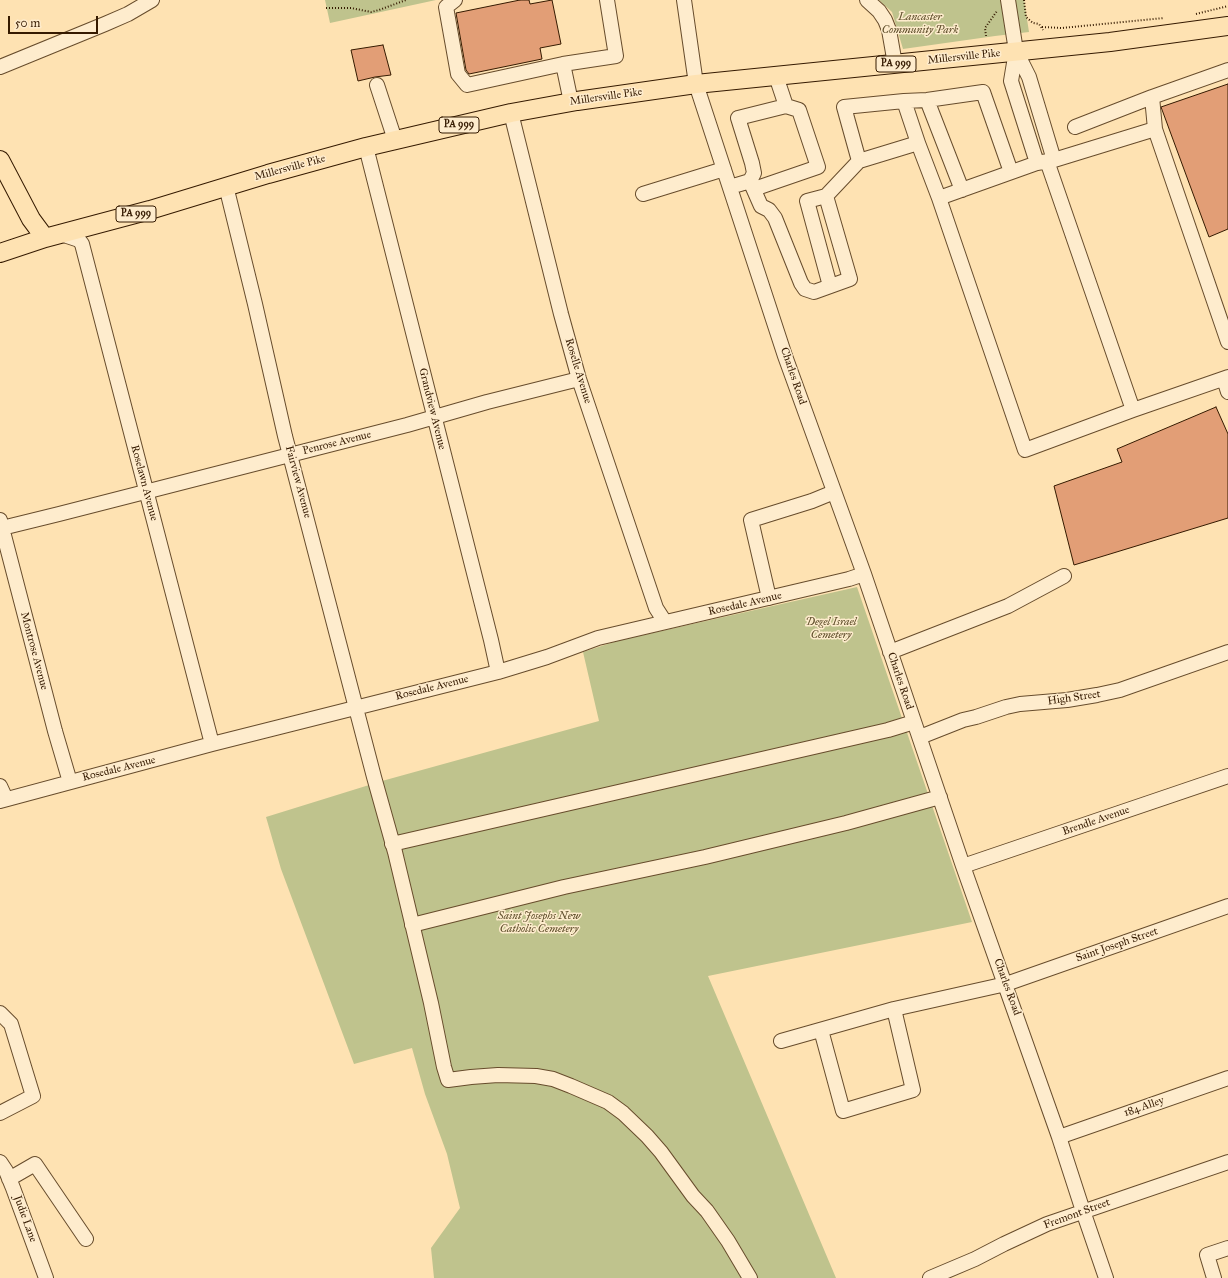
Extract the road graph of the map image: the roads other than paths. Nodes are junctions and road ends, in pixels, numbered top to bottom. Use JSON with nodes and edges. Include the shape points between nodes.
{"nodes":[{"id":1,"x":152,"y":0,"type":"edge"},
{"id":2,"x":607,"y":0,"type":"edge"},
{"id":3,"x":684,"y":0,"type":"edge"},
{"id":4,"x":867,"y":0,"type":"edge"},
{"id":5,"x":451,"y":4,"type":"edge"},
{"id":6,"x":1004,"y":4,"type":"edge"},
{"id":7,"x":1228,"y":26,"type":"edge"},
{"id":8,"x":1016,"y":51,"type":"junction"},
{"id":9,"x":563,"y":64,"type":"junction"},
{"id":10,"x":895,"y":64,"type":"junction"},
{"id":11,"x":0,"y":67,"type":"edge"},
{"id":12,"x":1228,"y":70,"type":"edge"},
{"id":13,"x":776,"y":76,"type":"junction"},
{"id":14,"x":696,"y":84,"type":"junction"},
{"id":15,"x":377,"y":85,"type":"dead end"},
{"id":16,"x":1152,"y":97,"type":"junction"},
{"id":17,"x":927,"y":100,"type":"junction"},
{"id":18,"x":570,"y":102,"type":"junction"},
{"id":19,"x":904,"y":102,"type":"junction"},
{"id":20,"x":786,"y":106,"type":"junction"},
{"id":21,"x":511,"y":113,"type":"junction"},
{"id":22,"x":1075,"y":127,"type":"dead end"},
{"id":23,"x":1155,"y":129,"type":"junction"},
{"id":24,"x":395,"y":140,"type":"junction"},
{"id":25,"x":918,"y":144,"type":"junction"},
{"id":26,"x":366,"y":147,"type":"junction"},
{"id":27,"x":0,"y":160,"type":"edge"},
{"id":28,"x":859,"y":160,"type":"junction"},
{"id":29,"x":1046,"y":161,"type":"junction"},
{"id":30,"x":724,"y":169,"type":"junction"},
{"id":31,"x":1011,"y":172,"type":"junction"},
{"id":32,"x":752,"y":185,"type":"junction"},
{"id":33,"x":226,"y":186,"type":"junction"},
{"id":34,"x":730,"y":187,"type":"junction"},
{"id":35,"x":962,"y":190,"type":"junction"},
{"id":36,"x":643,"y":194,"type":"dead end"},
{"id":37,"x":826,"y":196,"type":"junction"},
{"id":38,"x":939,"y":198,"type":"junction"},
{"id":39,"x":53,"y":236,"type":"junction"},
{"id":40,"x":0,"y":253,"type":"edge"},
{"id":41,"x":830,"y":286,"type":"junction"},
{"id":42,"x":1228,"y":342,"type":"edge"},
{"id":43,"x":579,"y":379,"type":"junction"},
{"id":44,"x":1227,"y":383,"type":"edge"},
{"id":45,"x":1133,"y":410,"type":"junction"},
{"id":46,"x":434,"y":417,"type":"junction"},
{"id":47,"x":291,"y":454,"type":"junction"},
{"id":48,"x":146,"y":492,"type":"junction"},
{"id":49,"x":834,"y":492,"type":"junction"},
{"id":50,"x":1,"y":524,"type":"edge"},
{"id":51,"x":864,"y":574,"type":"junction"},
{"id":52,"x":1064,"y":576,"type":"dead end"},
{"id":53,"x":769,"y":598,"type":"junction"},
{"id":54,"x":665,"y":622,"type":"junction"},
{"id":55,"x":890,"y":652,"type":"junction"},
{"id":56,"x":1228,"y":652,"type":"edge"},
{"id":57,"x":498,"y":672,"type":"junction"},
{"id":58,"x":356,"y":708,"type":"junction"},
{"id":59,"x":914,"y":722,"type":"junction"},
{"id":60,"x":920,"y":736,"type":"junction"},
{"id":61,"x":212,"y":744,"type":"junction"},
{"id":62,"x":1228,"y":776,"type":"edge"},
{"id":63,"x":70,"y":782,"type":"junction"},
{"id":64,"x":0,"y":786,"type":"edge"},
{"id":65,"x":940,"y":797,"type":"junction"},
{"id":66,"x":3,"y":800,"type":"edge"},
{"id":67,"x":392,"y":844,"type":"junction"},
{"id":68,"x":963,"y":866,"type":"junction"},
{"id":69,"x":1228,"y":906,"type":"edge"},
{"id":70,"x":412,"y":925,"type":"junction"},
{"id":71,"x":1006,"y":984,"type":"junction"},
{"id":72,"x":894,"y":1009,"type":"junction"},
{"id":73,"x":0,"y":1013,"type":"edge"},
{"id":74,"x":821,"y":1030,"type":"junction"},
{"id":75,"x":781,"y":1041,"type":"dead end"},
{"id":76,"x":1228,"y":1078,"type":"edge"},
{"id":77,"x":0,"y":1113,"type":"edge"},
{"id":78,"x":1059,"y":1137,"type":"junction"},
{"id":79,"x":0,"y":1162,"type":"edge"},
{"id":80,"x":1228,"y":1162,"type":"edge"},
{"id":81,"x":9,"y":1179,"type":"junction"},
{"id":82,"x":1083,"y":1211,"type":"junction"},
{"id":83,"x":86,"y":1239,"type":"dead end"},
{"id":84,"x":1228,"y":1248,"type":"edge"},
{"id":85,"x":46,"y":1278,"type":"edge"},
{"id":86,"x":750,"y":1278,"type":"edge"},
{"id":87,"x":930,"y":1278,"type":"edge"},
{"id":88,"x":1106,"y":1278,"type":"edge"},
{"id":89,"x":1214,"y":1278,"type":"edge"}],
"edges":[{"from":1,"to":11,"type":"street","via":[[128,14]]},
{"from":2,"to":9,"type":"street","via":[[616,56]]},
{"from":3,"to":14,"type":"street","name":"Charles Road"},
{"from":4,"to":10,"type":"street","via":[[879,10],[885,20]]},
{"from":5,"to":9,"type":"street","via":[[458,74],[467,85]]},
{"from":6,"to":8,"type":"street"},
{"from":7,"to":8,"type":"main road","name":"Millersville Pike","number":"PA 999","via":[[1110,42]]},
{"from":8,"to":10,"type":"main road","name":"Millersville Pike","number":"PA 999"},
{"from":8,"to":29,"type":"street","via":[[1011,81]]},
{"from":9,"to":18,"type":"street"},
{"from":10,"to":13,"type":"main road","name":"Millersville Pike","number":"PA 999"},
{"from":12,"to":16,"type":"street"},
{"from":13,"to":14,"type":"main road","name":"Millersville Pike","number":"PA 999"},
{"from":13,"to":20,"type":"street"},
{"from":14,"to":18,"type":"main road","name":"Millersville Pike","number":"PA 999"},
{"from":14,"to":30,"type":"street","name":"Charles Road"},
{"from":15,"to":24,"type":"street"},
{"from":16,"to":22,"type":"street"},
{"from":16,"to":23,"type":"street"},
{"from":17,"to":19,"type":"street"},
{"from":17,"to":31,"type":"street","via":[[983,92]]},
{"from":17,"to":35,"type":"street"},
{"from":18,"to":21,"type":"main road","name":"Millersville Pike","number":"PA 999"},
{"from":19,"to":25,"type":"street"},
{"from":19,"to":28,"type":"street","via":[[844,107]]},
{"from":20,"to":32,"type":"street","via":[[738,118],[752,163]]},
{"from":20,"to":32,"type":"street","via":[[799,110],[818,167]]},
{"from":21,"to":24,"type":"main road","name":"Millersville Pike","number":"PA 999"},
{"from":21,"to":43,"type":"street","name":"Roselle Avenue"},
{"from":23,"to":29,"type":"street"},
{"from":23,"to":42,"type":"street"},
{"from":24,"to":26,"type":"main road","name":"Millersville Pike","number":"PA 999"},
{"from":25,"to":28,"type":"street"},
{"from":25,"to":38,"type":"street"},
{"from":26,"to":33,"type":"main road","name":"Millersville Pike","number":"PA 999"},
{"from":26,"to":46,"type":"street","name":"Grandview Avenue"},
{"from":27,"to":39,"type":"main road","via":[[30,219]]},
{"from":28,"to":37,"type":"street"},
{"from":29,"to":31,"type":"street"},
{"from":29,"to":45,"type":"street"},
{"from":30,"to":34,"type":"street","name":"Charles Road"},
{"from":30,"to":36,"type":"street"},
{"from":31,"to":35,"type":"street"},
{"from":32,"to":34,"type":"street"},
{"from":32,"to":41,"type":"street","via":[[761,206],[769,210],[775,218],[801,283],[806,289],[814,292]]},
{"from":33,"to":39,"type":"main road","name":"Millersville Pike","number":"PA 999"},
{"from":33,"to":47,"type":"street","name":"Fairview Avenue"},
{"from":34,"to":49,"type":"street","name":"Charles Road","via":[[785,356]]},
{"from":35,"to":38,"type":"street"},
{"from":37,"to":41,"type":"street","via":[[850,279]]},
{"from":37,"to":41,"type":"street","via":[[807,201]]},
{"from":38,"to":45,"type":"street","via":[[1025,450]]},
{"from":39,"to":40,"type":"main road","name":"Millersville Pike","number":"PA 999"},
{"from":39,"to":48,"type":"street","name":"Roselawn Avenue","via":[[79,240],[82,244]]},
{"from":43,"to":46,"type":"street","name":"Penrose Avenue"},
{"from":43,"to":54,"type":"street","name":"Roselle Avenue","via":[[656,608]]},
{"from":44,"to":45,"type":"street"},
{"from":46,"to":47,"type":"street","name":"Penrose Avenue"},
{"from":46,"to":57,"type":"street","name":"Grandview Avenue"},
{"from":47,"to":48,"type":"street","name":"Penrose Avenue"},
{"from":47,"to":58,"type":"street","name":"Fairview Avenue"},
{"from":48,"to":50,"type":"street","name":"Penrose Avenue","via":[[60,514]]},
{"from":48,"to":61,"type":"street","name":"Roselawn Avenue"},
{"from":49,"to":51,"type":"street","name":"Charles Road"},
{"from":49,"to":53,"type":"street","via":[[750,520]]},
{"from":50,"to":63,"type":"street","name":"Montrose Avenue"},
{"from":51,"to":53,"type":"street","name":"Rosedale Avenue"},
{"from":51,"to":55,"type":"street","name":"Charles Road"},
{"from":52,"to":55,"type":"street","via":[[1008,606]]},
{"from":53,"to":54,"type":"street","name":"Rosedale Avenue"},
{"from":54,"to":57,"type":"street","name":"Rosedale Avenue","via":[[598,638]]},
{"from":55,"to":59,"type":"street","name":"Charles Road"},
{"from":56,"to":60,"type":"street","name":"High Street","via":[[1120,690],[1067,700],[1006,707]]},
{"from":57,"to":58,"type":"street","name":"Rosedale Avenue"},
{"from":58,"to":61,"type":"street","name":"Rosedale Avenue"},
{"from":58,"to":67,"type":"street","name":"Fairview Avenue"},
{"from":59,"to":60,"type":"street","name":"Charles Road"},
{"from":59,"to":67,"type":"street"},
{"from":60,"to":65,"type":"street","name":"Charles Road"},
{"from":61,"to":63,"type":"street","name":"Rosedale Avenue"},
{"from":62,"to":68,"type":"street","name":"Brendle Avenue"},
{"from":63,"to":66,"type":"street","name":"Rosedale Avenue"},
{"from":64,"to":66,"type":"street"},
{"from":65,"to":68,"type":"street","name":"Charles Road"},
{"from":65,"to":70,"type":"street","via":[[846,823],[564,887]]},
{"from":67,"to":70,"type":"street","name":"Fairview Avenue"},
{"from":68,"to":71,"type":"street","name":"Charles Road"},
{"from":69,"to":71,"type":"street","name":"Saint Joseph Street"},
{"from":70,"to":86,"type":"street","name":"Fairview Avenue","via":[[448,1080],[498,1075],[536,1076],[553,1079],[608,1102],[623,1113],[661,1152],[728,1241]]},
{"from":71,"to":72,"type":"street","name":"Saint Joseph Street"},
{"from":71,"to":78,"type":"street","name":"Charles Road"},
{"from":72,"to":74,"type":"street","name":"Saint Joseph Street"},
{"from":72,"to":74,"type":"street","via":[[913,1090],[843,1111]]},
{"from":73,"to":77,"type":"street","via":[[11,1024],[33,1096]]},
{"from":74,"to":75,"type":"street","name":"Saint Joseph Street"},
{"from":76,"to":78,"type":"street","name":"184 Alley"},
{"from":78,"to":82,"type":"street","name":"Charles Road"},
{"from":79,"to":81,"type":"street","name":"Judie Lane"},
{"from":80,"to":82,"type":"street","name":"Fremont Street"},
{"from":81,"to":83,"type":"street","via":[[35,1164]]},
{"from":81,"to":85,"type":"street","name":"Judie Lane"},
{"from":82,"to":87,"type":"street","name":"Fremont Street","via":[[1047,1224]]},
{"from":82,"to":88,"type":"street","name":"Charles Road"},
{"from":84,"to":89,"type":"street","via":[[1206,1255]]}]}
